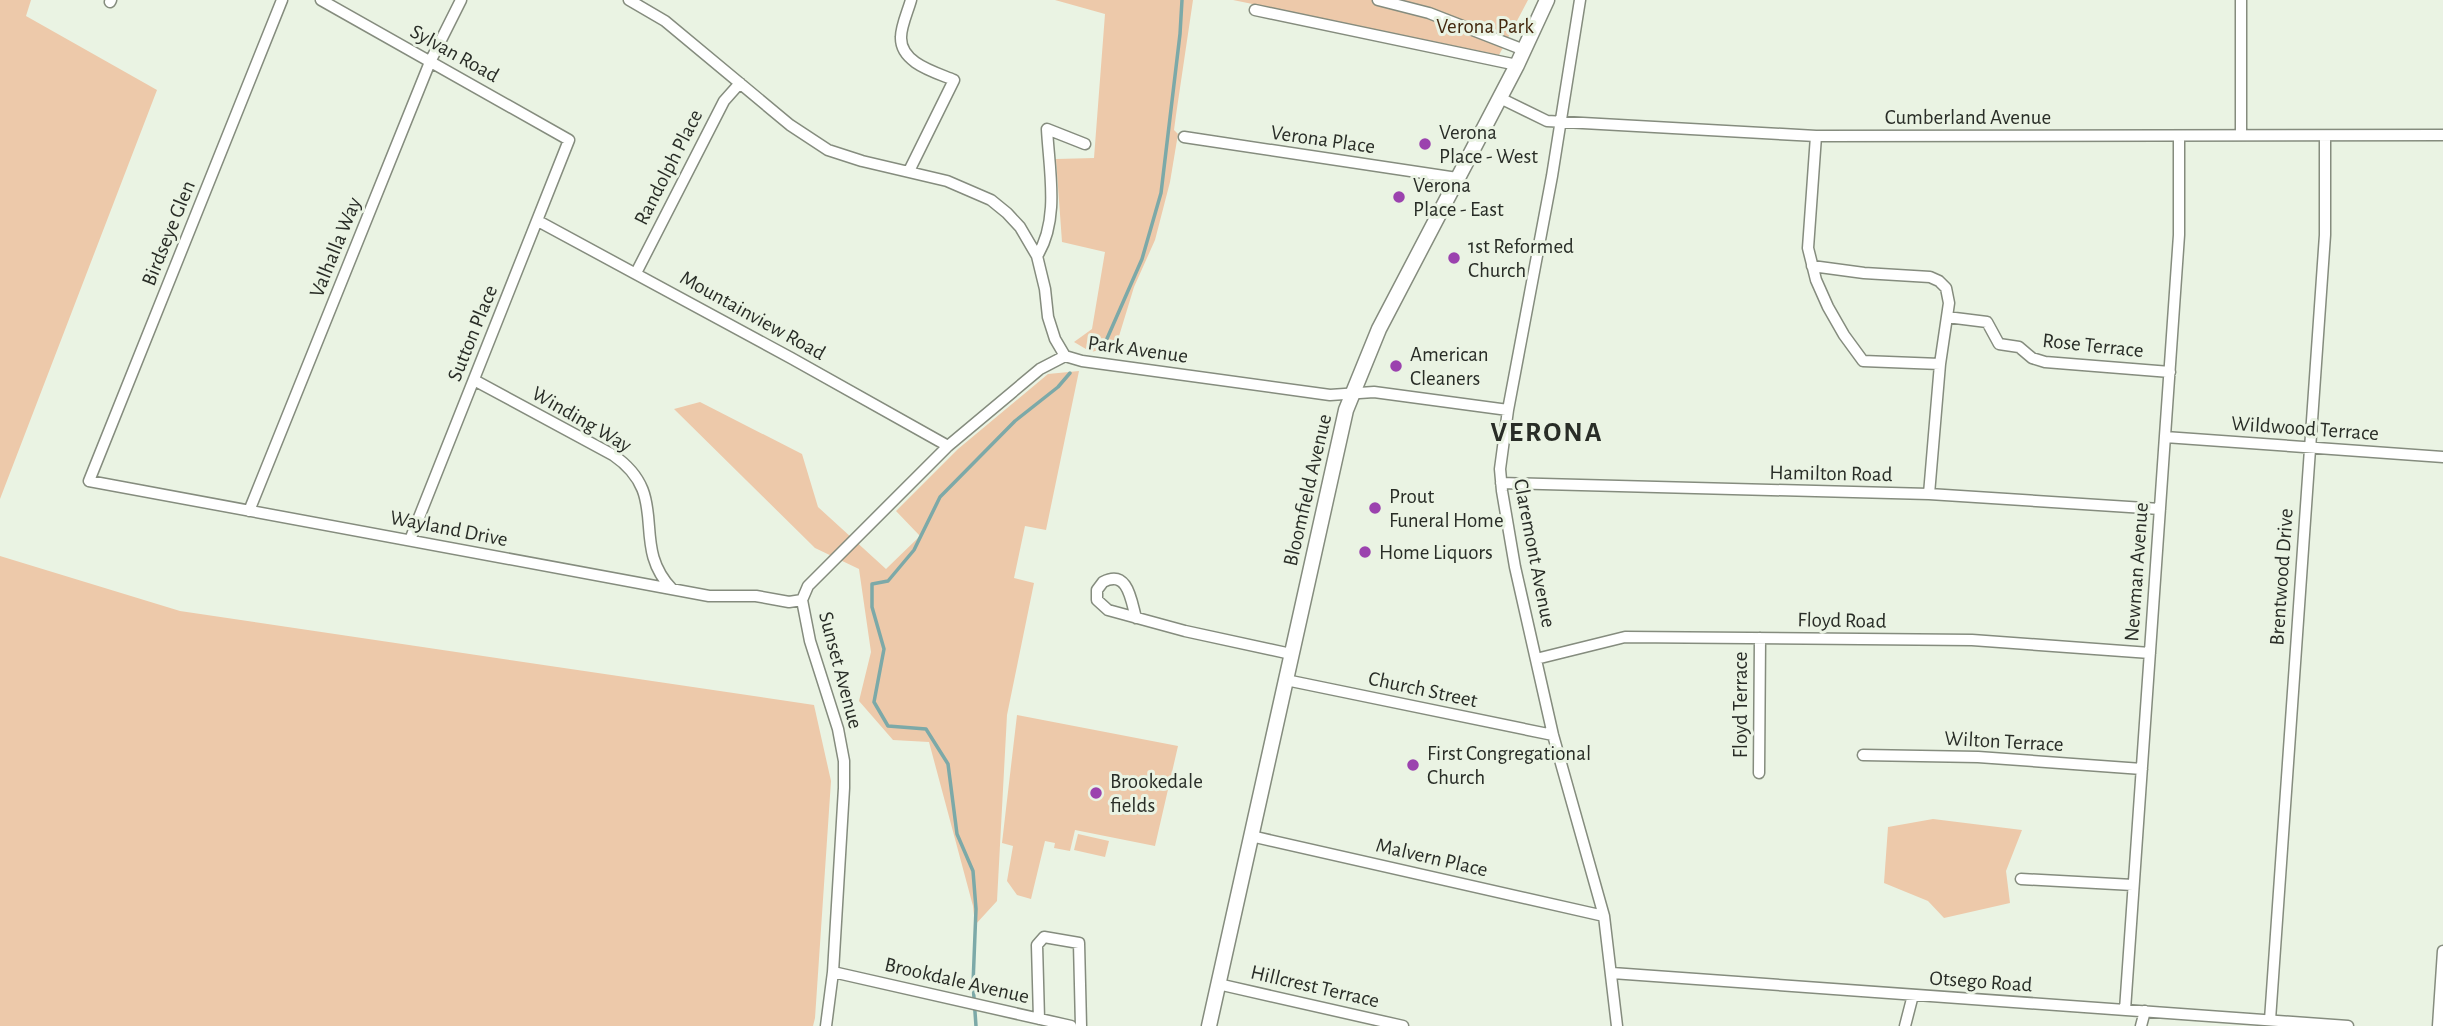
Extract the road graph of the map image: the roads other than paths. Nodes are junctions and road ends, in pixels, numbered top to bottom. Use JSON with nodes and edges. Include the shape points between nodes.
{"nodes":[{"id":1,"x":282,"y":0,"type":"edge"},
{"id":2,"x":321,"y":0,"type":"edge"},
{"id":3,"x":461,"y":0,"type":"edge"},
{"id":4,"x":629,"y":0,"type":"edge"},
{"id":5,"x":911,"y":0,"type":"edge"},
{"id":6,"x":1378,"y":0,"type":"edge"},
{"id":7,"x":1547,"y":0,"type":"edge"},
{"id":8,"x":1580,"y":0,"type":"edge"},
{"id":9,"x":2241,"y":0,"type":"edge"},
{"id":10,"x":1255,"y":10,"type":"dead end"},
{"id":11,"x":1524,"y":50,"type":"junction"},
{"id":12,"x":430,"y":62,"type":"junction"},
{"id":13,"x":1517,"y":65,"type":"junction"},
{"id":14,"x":740,"y":83,"type":"junction"},
{"id":15,"x":1500,"y":98,"type":"junction"},
{"id":16,"x":1561,"y":123,"type":"junction"},
{"id":17,"x":2241,"y":135,"type":"junction"},
{"id":18,"x":2443,"y":135,"type":"edge"},
{"id":19,"x":1816,"y":136,"type":"junction"},
{"id":20,"x":2179,"y":136,"type":"junction"},
{"id":21,"x":2325,"y":136,"type":"junction"},
{"id":22,"x":1184,"y":137,"type":"dead end"},
{"id":23,"x":569,"y":140,"type":"joint"},
{"id":24,"x":1085,"y":144,"type":"dead end"},
{"id":25,"x":909,"y":171,"type":"junction"},
{"id":26,"x":1457,"y":178,"type":"junction"},
{"id":27,"x":538,"y":221,"type":"junction"},
{"id":28,"x":1037,"y":256,"type":"junction"},
{"id":29,"x":1812,"y":266,"type":"junction"},
{"id":30,"x":636,"y":273,"type":"junction"},
{"id":31,"x":1947,"y":317,"type":"junction"},
{"id":32,"x":1065,"y":356,"type":"junction"},
{"id":33,"x":1940,"y":364,"type":"junction"},
{"id":34,"x":2170,"y":372,"type":"junction"},
{"id":35,"x":474,"y":380,"type":"junction"},
{"id":36,"x":1352,"y":394,"type":"junction"},
{"id":37,"x":1508,"y":410,"type":"junction"},
{"id":38,"x":2165,"y":437,"type":"junction"},
{"id":39,"x":948,"y":446,"type":"junction"},
{"id":40,"x":2310,"y":447,"type":"junction"},
{"id":41,"x":2443,"y":457,"type":"edge"},
{"id":42,"x":89,"y":481,"type":"joint"},
{"id":43,"x":1501,"y":483,"type":"junction"},
{"id":44,"x":1928,"y":494,"type":"junction"},
{"id":45,"x":2160,"y":509,"type":"junction"},
{"id":46,"x":250,"y":511,"type":"junction"},
{"id":47,"x":411,"y":540,"type":"junction"},
{"id":48,"x":672,"y":589,"type":"junction"},
{"id":49,"x":798,"y":601,"type":"junction"},
{"id":50,"x":1136,"y":618,"type":"dead end"},
{"id":51,"x":1760,"y":638,"type":"junction"},
{"id":52,"x":2150,"y":653,"type":"junction"},
{"id":53,"x":1291,"y":654,"type":"junction"},
{"id":54,"x":1536,"y":659,"type":"junction"},
{"id":55,"x":1286,"y":680,"type":"junction"},
{"id":56,"x":1553,"y":735,"type":"junction"},
{"id":57,"x":1863,"y":755,"type":"dead end"},
{"id":58,"x":2141,"y":769,"type":"junction"},
{"id":59,"x":1759,"y":773,"type":"dead end"},
{"id":60,"x":1251,"y":835,"type":"junction"},
{"id":61,"x":2021,"y":879,"type":"dead end"},
{"id":62,"x":2133,"y":886,"type":"junction"},
{"id":63,"x":1604,"y":916,"type":"junction"},
{"id":64,"x":2443,"y":951,"type":"edge"},
{"id":65,"x":833,"y":972,"type":"junction"},
{"id":66,"x":1612,"y":973,"type":"junction"},
{"id":67,"x":1218,"y":984,"type":"junction"},
{"id":68,"x":1913,"y":995,"type":"junction"},
{"id":69,"x":2125,"y":1010,"type":"junction"},
{"id":70,"x":2145,"y":1011,"type":"junction"},
{"id":71,"x":1039,"y":1019,"type":"junction"},
{"id":72,"x":2270,"y":1020,"type":"junction"},
{"id":73,"x":826,"y":1026,"type":"edge"},
{"id":74,"x":1071,"y":1026,"type":"edge"},
{"id":75,"x":1081,"y":1026,"type":"edge"},
{"id":76,"x":1209,"y":1026,"type":"edge"},
{"id":77,"x":1403,"y":1026,"type":"edge"},
{"id":78,"x":1617,"y":1026,"type":"edge"},
{"id":79,"x":1905,"y":1026,"type":"edge"},
{"id":80,"x":2141,"y":1026,"type":"edge"},
{"id":81,"x":2348,"y":1026,"type":"edge"},
{"id":82,"x":2438,"y":1026,"type":"edge"}],
"edges":[{"from":1,"to":42,"type":"street","name":"Birdseye Glen"},
{"from":2,"to":12,"type":"street","name":"Sylvan Road"},
{"from":3,"to":12,"type":"street","name":"Valhalla Way"},
{"from":4,"to":14,"type":"street","name":"Park Avenue","via":[[664,21]]},
{"from":5,"to":25,"type":"street","via":[[900,37],[907,55],[954,80]]},
{"from":6,"to":11,"type":"street","via":[[1429,13]]},
{"from":7,"to":11,"type":"main road","name":"Bloomfield Avenue"},
{"from":8,"to":16,"type":"street","name":"Claremont Avenue"},
{"from":9,"to":17,"type":"street"},
{"from":10,"to":13,"type":"street"},
{"from":11,"to":13,"type":"main road","name":"Bloomfield Avenue"},
{"from":12,"to":23,"type":"street","name":"Sylvan Road"},
{"from":12,"to":46,"type":"street","name":"Valhalla Way"},
{"from":13,"to":15,"type":"main road","name":"Bloomfield Avenue"},
{"from":14,"to":25,"type":"street","name":"Park Avenue","via":[[828,150]]},
{"from":14,"to":30,"type":"street","name":"Randolph Place","via":[[724,102]]},
{"from":15,"to":16,"type":"street","name":"Cumberland Avenue"},
{"from":15,"to":26,"type":"main road","name":"Bloomfield Avenue"},
{"from":16,"to":19,"type":"street","name":"Cumberland Avenue"},
{"from":16,"to":37,"type":"street","name":"Claremont Avenue"},
{"from":17,"to":20,"type":"street","name":"Cumberland Avenue"},
{"from":17,"to":21,"type":"street","name":"Cumberland Avenue"},
{"from":18,"to":21,"type":"street","name":"Cumberland Avenue"},
{"from":19,"to":20,"type":"street","name":"Cumberland Avenue"},
{"from":19,"to":29,"type":"street","via":[[1808,248]]},
{"from":20,"to":34,"type":"street","name":"Newman Avenue","via":[[2179,235]]},
{"from":21,"to":40,"type":"street","name":"Brentwood Drive","via":[[2325,235]]},
{"from":22,"to":26,"type":"street","name":"Verona Place"},
{"from":23,"to":27,"type":"street","name":"Sutton Place"},
{"from":24,"to":28,"type":"street","via":[[1047,129],[1051,205],[1047,234]]},
{"from":25,"to":28,"type":"street","name":"Park Avenue","via":[[991,200],[1020,227]]},
{"from":26,"to":36,"type":"main road","name":"Bloomfield Avenue","via":[[1379,329]]},
{"from":27,"to":30,"type":"street","name":"Mountainview Road"},
{"from":27,"to":35,"type":"street","name":"Sutton Place"},
{"from":28,"to":32,"type":"street","name":"Park Avenue","via":[[1048,317]]},
{"from":29,"to":31,"type":"street","via":[[1935,278],[1948,293]]},
{"from":29,"to":33,"type":"street","via":[[1835,321],[1863,360]]},
{"from":30,"to":39,"type":"street","name":"Mountainview Road"},
{"from":31,"to":33,"type":"street"},
{"from":31,"to":34,"type":"street","name":"Rose Terrace","via":[[1987,322],[1999,344],[2019,347],[2045,362]]},
{"from":32,"to":36,"type":"street","name":"Park Avenue","via":[[1283,389]]},
{"from":32,"to":39,"type":"street","name":"Sunset Avenue","via":[[1041,369]]},
{"from":33,"to":44,"type":"street"},
{"from":34,"to":38,"type":"street","name":"Newman Avenue"},
{"from":35,"to":47,"type":"street","name":"Sutton Place"},
{"from":35,"to":48,"type":"street","name":"Winding Way","via":[[627,466],[646,497],[652,557]]},
{"from":36,"to":37,"type":"street","name":"Park Avenue","via":[[1374,392]]},
{"from":36,"to":53,"type":"main road","name":"Bloomfield Avenue"},
{"from":37,"to":43,"type":"street","name":"Claremont Avenue"},
{"from":38,"to":40,"type":"street","name":"Wildwood Terrace"},
{"from":38,"to":45,"type":"street","name":"Newman Avenue"},
{"from":39,"to":49,"type":"street","name":"Sunset Avenue"},
{"from":40,"to":41,"type":"street","name":"Wildwood Terrace"},
{"from":40,"to":72,"type":"street","name":"Brentwood Drive"},
{"from":42,"to":46,"type":"street","name":"Wayland Drive"},
{"from":43,"to":44,"type":"street","name":"Hamilton Road"},
{"from":43,"to":54,"type":"street","name":"Claremont Avenue"},
{"from":44,"to":45,"type":"street","name":"Hamilton Road"},
{"from":45,"to":52,"type":"street","name":"Newman Avenue"},
{"from":46,"to":47,"type":"street","name":"Wayland Drive"},
{"from":47,"to":48,"type":"street","name":"Wayland Drive"},
{"from":48,"to":49,"type":"street","name":"Wayland Drive"},
{"from":49,"to":65,"type":"street","name":"Sunset Avenue","via":[[844,761]]},
{"from":50,"to":53,"type":"street"},
{"from":51,"to":52,"type":"street","name":"Floyd Road","via":[[1972,640]]},
{"from":51,"to":54,"type":"street","name":"Floyd Road","via":[[1625,637]]},
{"from":51,"to":59,"type":"street","name":"Floyd Terrace"},
{"from":52,"to":58,"type":"street","name":"Newman Avenue"},
{"from":53,"to":55,"type":"main road","name":"Bloomfield Avenue"},
{"from":54,"to":56,"type":"street","name":"Claremont Avenue"},
{"from":55,"to":56,"type":"street","name":"Church Street"},
{"from":55,"to":60,"type":"main road","name":"Bloomfield Avenue"},
{"from":56,"to":63,"type":"street","name":"Claremont Avenue"},
{"from":57,"to":58,"type":"street","name":"Wilton Terrace","via":[[1978,757]]},
{"from":58,"to":62,"type":"street","name":"Newman Avenue"},
{"from":60,"to":63,"type":"street","name":"Malvern Place"},
{"from":60,"to":67,"type":"main road","name":"Bloomfield Avenue"},
{"from":61,"to":62,"type":"street"},
{"from":62,"to":69,"type":"street","name":"Newman Avenue"},
{"from":63,"to":66,"type":"street","name":"Claremont Avenue"},
{"from":64,"to":82,"type":"street"},
{"from":65,"to":71,"type":"street","name":"Brookdale Avenue"},
{"from":65,"to":73,"type":"street","name":"Sunset Avenue"},
{"from":66,"to":68,"type":"street","name":"Otsego Road"},
{"from":66,"to":78,"type":"street","name":"Claremont Avenue"},
{"from":67,"to":76,"type":"main road","name":"Bloomfield Avenue"},
{"from":67,"to":77,"type":"street","name":"Hillcrest Terrace"},
{"from":68,"to":69,"type":"street","name":"Otsego Road"},
{"from":68,"to":79,"type":"street"},
{"from":69,"to":70,"type":"street","name":"Otsego Road"},
{"from":70,"to":72,"type":"street","name":"Otsego Road"},
{"from":70,"to":80,"type":"street"},
{"from":71,"to":74,"type":"street","name":"Brookdale Avenue"},
{"from":71,"to":75,"type":"street","via":[[1037,945],[1044,937],[1052,937],[1079,943]]},
{"from":72,"to":81,"type":"street","name":"Otsego Road"}]}
